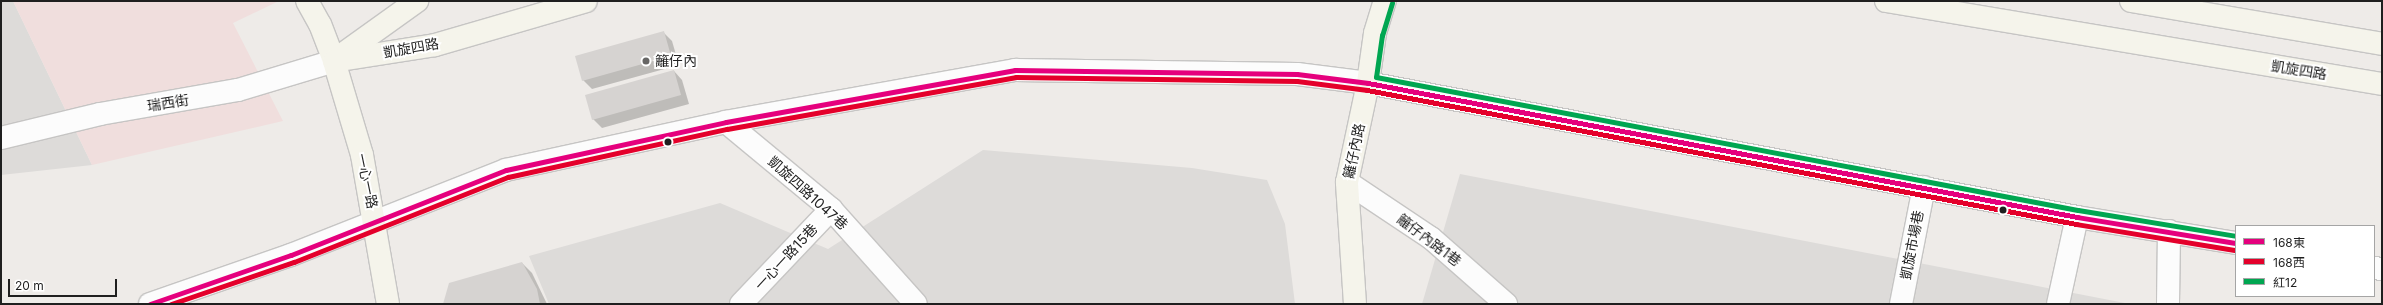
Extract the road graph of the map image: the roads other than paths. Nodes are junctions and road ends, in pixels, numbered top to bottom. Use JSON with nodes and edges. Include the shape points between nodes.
{"nodes":[{"id":1,"x":307,"y":1,"type":"edge"},
{"id":2,"x":416,"y":1,"type":"edge"},
{"id":3,"x":586,"y":1,"type":"edge"},
{"id":4,"x":1385,"y":1,"type":"edge"},
{"id":5,"x":1886,"y":1,"type":"edge"},
{"id":6,"x":2131,"y":1,"type":"edge"},
{"id":7,"x":2382,"y":44,"type":"edge"},
{"id":8,"x":334,"y":61,"type":"junction"},
{"id":9,"x":1368,"y":83,"type":"junction"},
{"id":10,"x":2382,"y":84,"type":"edge"},
{"id":11,"x":726,"y":122,"type":"junction"},
{"id":12,"x":1,"y":138,"type":"edge"},
{"id":13,"x":1347,"y":182,"type":"junction"},
{"id":14,"x":1924,"y":187,"type":"junction"},
{"id":15,"x":831,"y":210,"type":"junction"},
{"id":16,"x":2077,"y":217,"type":"junction"},
{"id":17,"x":376,"y":221,"type":"junction"},
{"id":18,"x":2169,"y":231,"type":"junction"},
{"id":19,"x":2235,"y":243,"type":"edge"},
{"id":20,"x":150,"y":304,"type":"edge"},
{"id":21,"x":388,"y":304,"type":"edge"},
{"id":22,"x":741,"y":304,"type":"edge"},
{"id":23,"x":916,"y":304,"type":"edge"},
{"id":24,"x":1355,"y":304,"type":"edge"},
{"id":25,"x":1506,"y":304,"type":"edge"},
{"id":26,"x":1901,"y":304,"type":"edge"},
{"id":27,"x":2058,"y":304,"type":"edge"},
{"id":28,"x":2168,"y":304,"type":"edge"}],
"edges":[{"from":1,"to":8,"type":"street","name":"一心一路","via":[[320,24]]},
{"from":2,"to":8,"type":"street","name":"凱旋四路"},
{"from":3,"to":8,"type":"street","name":"凱旋四路","via":[[435,45]]},
{"from":4,"to":9,"type":"street","name":"籬仔內路","via":[[1375,33]]},
{"from":5,"to":10,"type":"street","name":"凱旋四路"},
{"from":6,"to":7,"type":"street"},
{"from":8,"to":12,"type":"street","name":"瑞西街","via":[[238,90],[100,114]]},
{"from":8,"to":17,"type":"street","name":"一心一路","via":[[362,155]]},
{"from":9,"to":11,"type":"street","via":[[1297,74],[1015,70]]},
{"from":9,"to":13,"type":"street","name":"籬仔內路"},
{"from":9,"to":14,"type":"street"},
{"from":11,"to":15,"type":"street","name":"凱旋四路1047巷"},
{"from":11,"to":17,"type":"street","via":[[506,170]]},
{"from":13,"to":24,"type":"street","name":"籬仔內路"},
{"from":13,"to":25,"type":"street","name":"籬仔內路1巷","via":[[1431,238]]},
{"from":14,"to":16,"type":"street"},
{"from":14,"to":26,"type":"street","name":"凱旋市場巷"},
{"from":15,"to":22,"type":"street","name":"一心一路15巷"},
{"from":15,"to":23,"type":"street","name":"凱旋四路1047巷"},
{"from":16,"to":18,"type":"street"},
{"from":16,"to":27,"type":"street"},
{"from":17,"to":20,"type":"street","via":[[291,255]]},
{"from":17,"to":21,"type":"street","name":"一心一路"},
{"from":18,"to":19,"type":"street"},
{"from":18,"to":28,"type":"street"}]}
